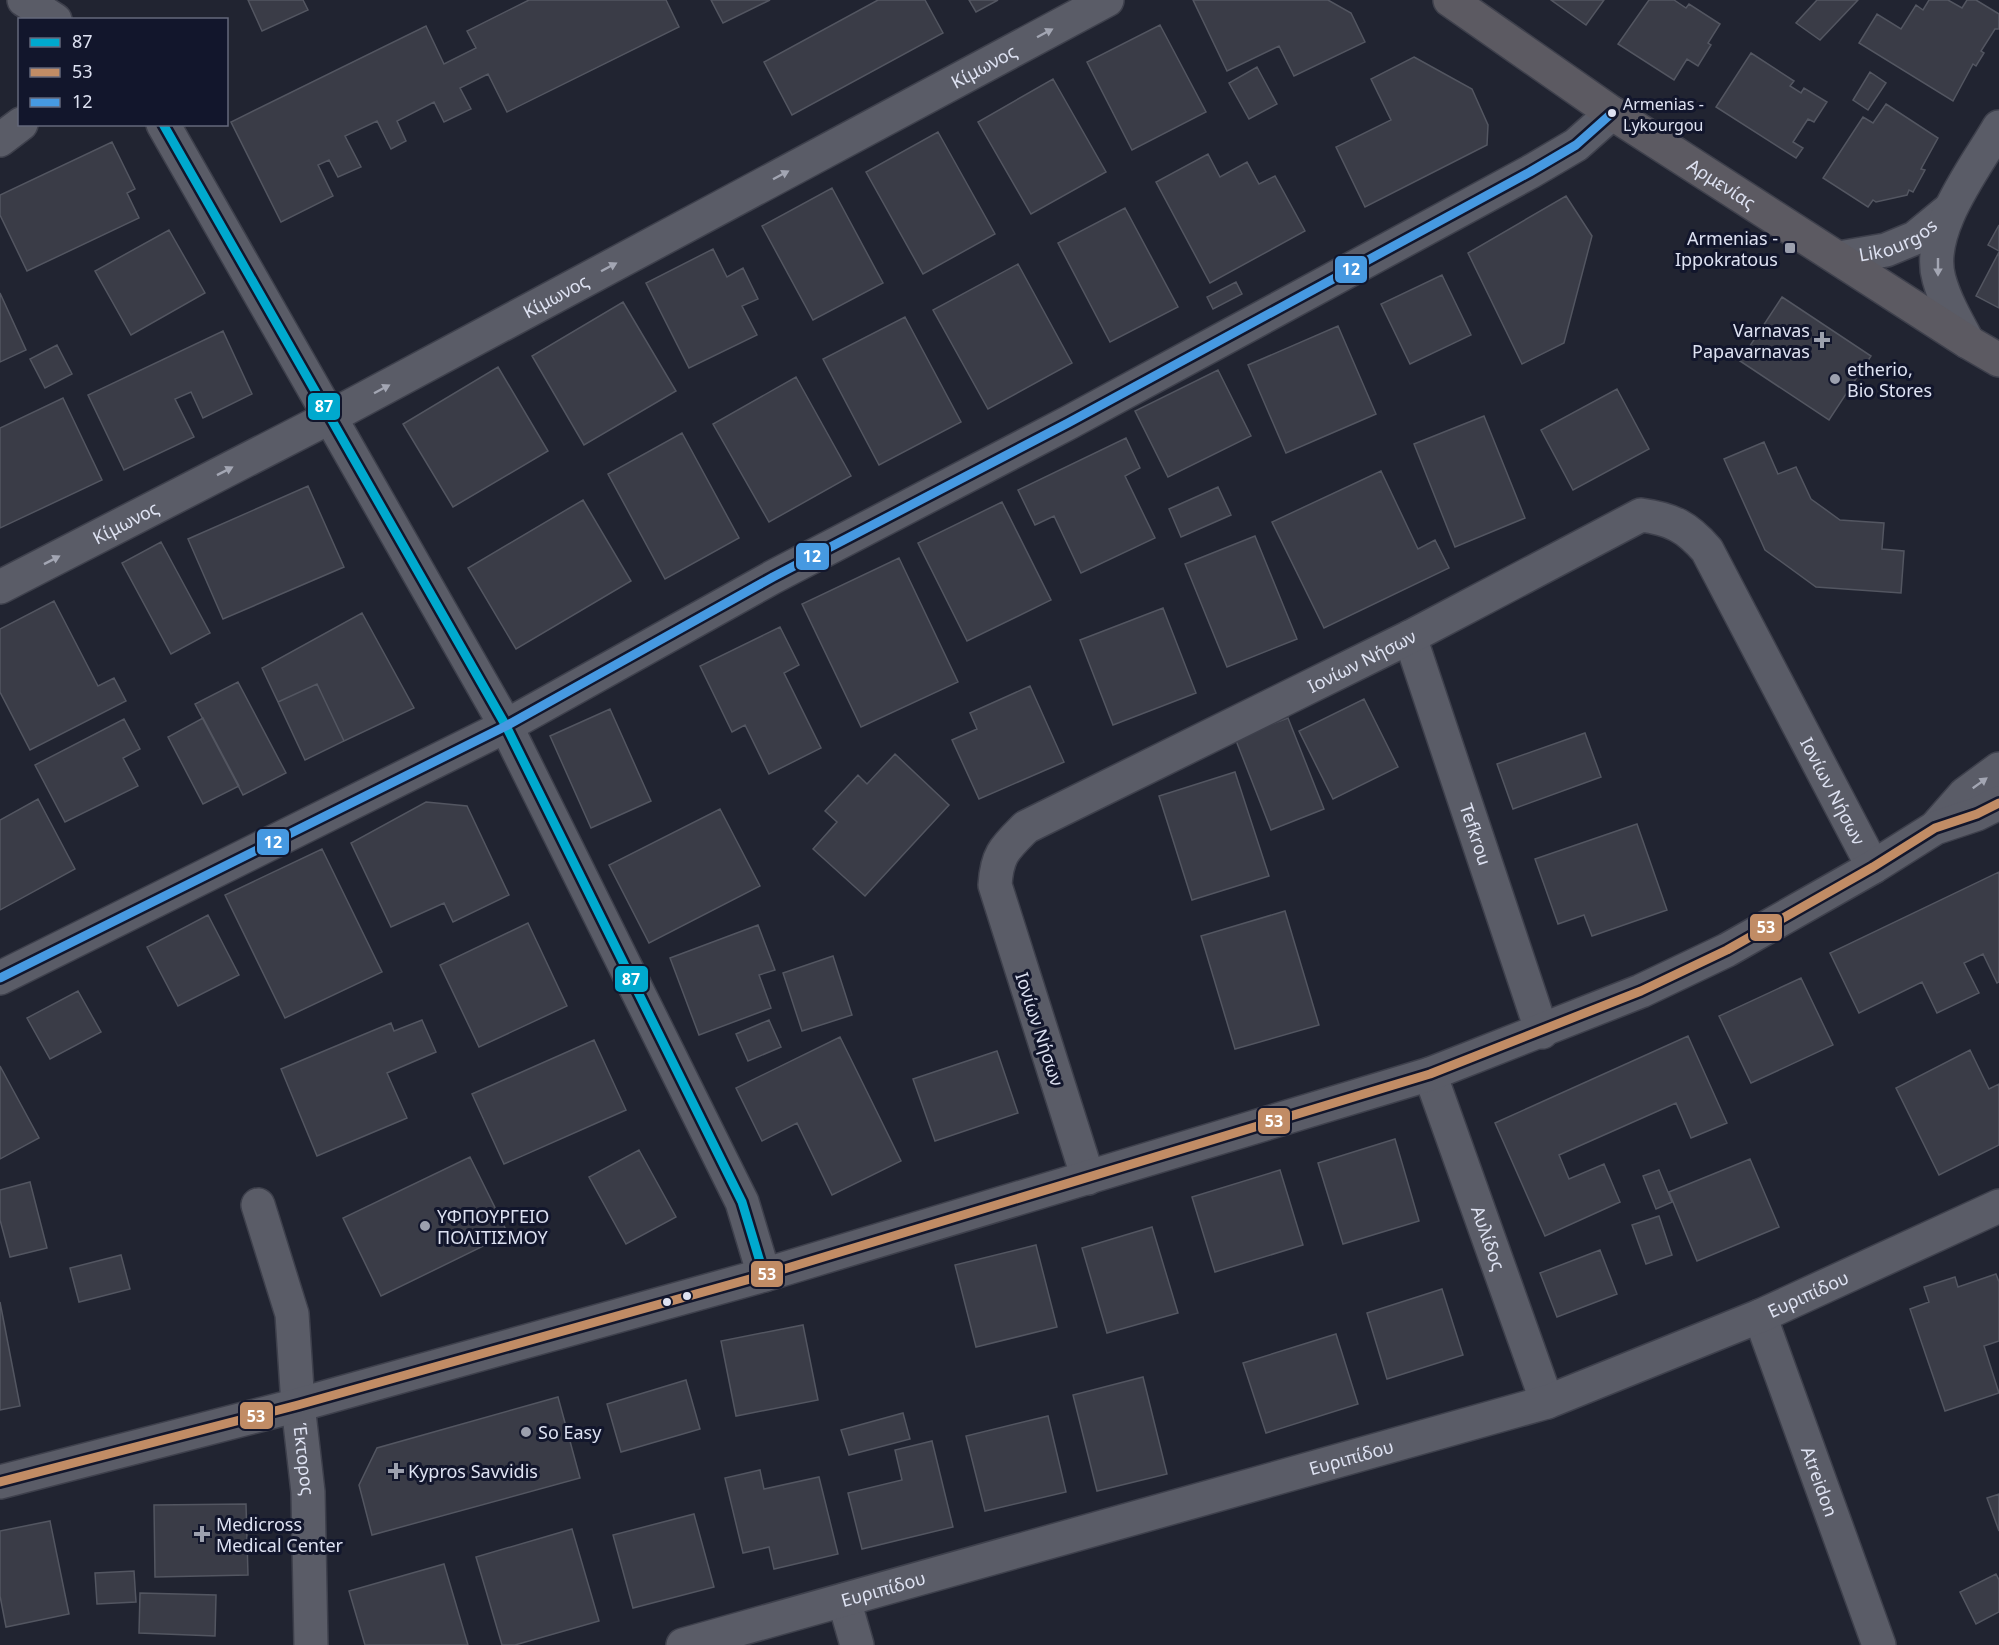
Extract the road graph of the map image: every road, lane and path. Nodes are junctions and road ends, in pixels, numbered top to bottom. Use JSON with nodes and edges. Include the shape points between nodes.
{"nodes":[{"id":1,"x":24,"y":0,"type":"edge"},
{"id":2,"x":1107,"y":0,"type":"edge"},
{"id":3,"x":1450,"y":0,"type":"edge"},
{"id":4,"x":52,"y":18,"type":"edge"},
{"id":5,"x":1612,"y":113,"type":"junction"},
{"id":6,"x":18,"y":126,"type":"edge"},
{"id":7,"x":164,"y":126,"type":"edge"},
{"id":8,"x":1999,"y":128,"type":"edge"},
{"id":9,"x":0,"y":140,"type":"edge"},
{"id":10,"x":1949,"y":210,"type":"junction"},
{"id":11,"x":1839,"y":258,"type":"junction"},
{"id":12,"x":1968,"y":342,"type":"junction"},
{"id":13,"x":1999,"y":360,"type":"edge"},
{"id":14,"x":330,"y":417,"type":"junction"},
{"id":15,"x":0,"y":587,"type":"edge"},
{"id":16,"x":1410,"y":637,"type":"junction"},
{"id":17,"x":506,"y":726,"type":"junction"},
{"id":18,"x":1999,"y":770,"type":"edge"},
{"id":19,"x":1999,"y":803,"type":"edge"},
{"id":20,"x":1935,"y":828,"type":"junction"},
{"id":21,"x":1872,"y":867,"type":"junction"},
{"id":22,"x":0,"y":978,"type":"edge"},
{"id":23,"x":1542,"y":1032,"type":"junction"},
{"id":24,"x":1430,"y":1074,"type":"junction"},
{"id":25,"x":1088,"y":1178,"type":"junction"},
{"id":26,"x":258,"y":1206,"type":"dead end"},
{"id":27,"x":1999,"y":1206,"type":"edge"},
{"id":28,"x":764,"y":1275,"type":"junction"},
{"id":29,"x":1760,"y":1316,"type":"junction"},
{"id":30,"x":1547,"y":1402,"type":"junction"},
{"id":31,"x":298,"y":1406,"type":"junction"},
{"id":32,"x":0,"y":1482,"type":"edge"},
{"id":33,"x":844,"y":1600,"type":"junction"},
{"id":34,"x":310,"y":1645,"type":"edge"},
{"id":35,"x":683,"y":1645,"type":"edge"},
{"id":36,"x":857,"y":1645,"type":"edge"},
{"id":37,"x":1880,"y":1645,"type":"edge"}],
"edges":[{"from":1,"to":4,"type":"street"},
{"from":14,"to":2,"type":"street","name":"Κίμωνος","one_way":true},
{"from":3,"to":5,"type":"main road","name":"Αρμενίας"},
{"from":5,"to":11,"type":"main road","name":"Αρμενίας"},
{"from":5,"to":17,"type":"street","via":[[1576,145],[1530,172],[1068,423],[773,577]]},
{"from":6,"to":9,"type":"street"},
{"from":7,"to":14,"type":"street"},
{"from":8,"to":10,"type":"street","name":"Likourgos"},
{"from":10,"to":11,"type":"street","name":"Likourgos","via":[[1915,238],[1886,250]]},
{"from":10,"to":12,"type":"street","name":"Likourgos","one_way":true,"via":[[1938,249],[1938,277]]},
{"from":11,"to":12,"type":"main road","name":"Αρμενίας"},
{"from":12,"to":13,"type":"main road","name":"Αρμενίας"},
{"from":15,"to":14,"type":"street","name":"Κίμωνος","one_way":true},
{"from":14,"to":17,"type":"street"},
{"from":16,"to":21,"type":"street","name":"Ιονίων Νήσων","via":[[1641,515],[1663,518],[1691,531],[1707,550]]},
{"from":16,"to":23,"type":"street","name":"Tefkrou"},
{"from":16,"to":25,"type":"street","name":"Ιονίων Νήσων","via":[[1026,827],[996,862],[994,885]]},
{"from":17,"to":22,"type":"street"},
{"from":17,"to":28,"type":"street","via":[[742,1202]]},
{"from":20,"to":18,"type":"street","one_way":true,"via":[[1965,794]]},
{"from":19,"to":20,"type":"street"},
{"from":20,"to":21,"type":"street"},
{"from":21,"to":23,"type":"street","via":[[1727,950]]},
{"from":23,"to":24,"type":"street"},
{"from":24,"to":25,"type":"street"},
{"from":24,"to":30,"type":"street","name":"Αυλίδος"},
{"from":25,"to":28,"type":"street"},
{"from":26,"to":31,"type":"street","name":"Έκτορος","via":[[292,1314]]},
{"from":27,"to":29,"type":"street","name":"Ευριπίδου"},
{"from":28,"to":31,"type":"street"},
{"from":29,"to":30,"type":"street","name":"Ευριπίδου"},
{"from":29,"to":37,"type":"street","name":"Atreidon"},
{"from":30,"to":33,"type":"street","name":"Ευριπίδου"},
{"from":31,"to":32,"type":"street"},
{"from":31,"to":34,"type":"street","name":"Έκτορος","via":[[308,1492]]},
{"from":33,"to":35,"type":"street","name":"Ευριπίδου"},
{"from":33,"to":36,"type":"street"}]}
